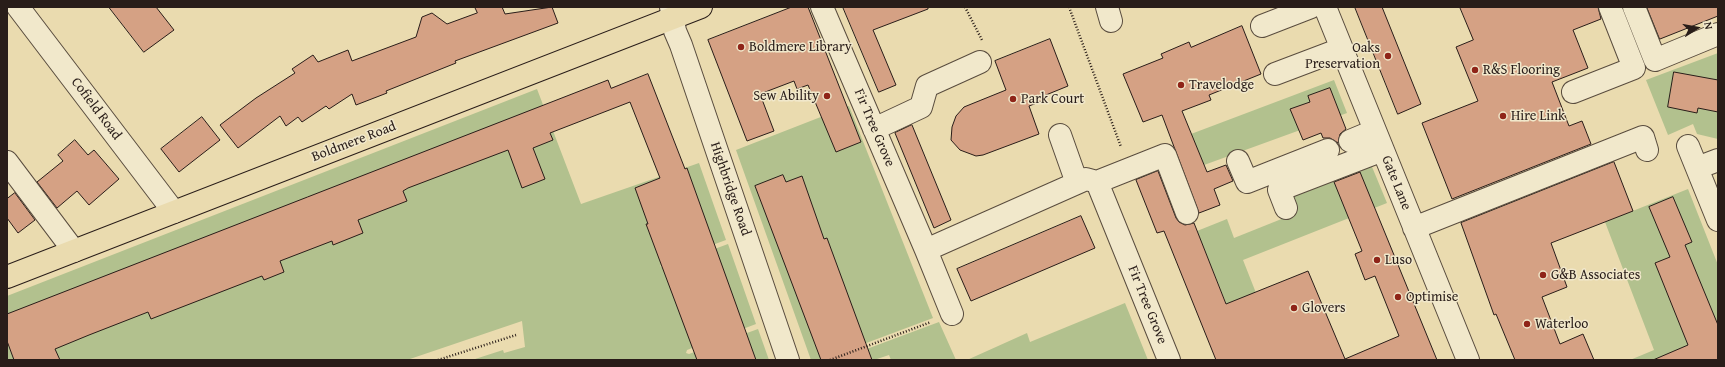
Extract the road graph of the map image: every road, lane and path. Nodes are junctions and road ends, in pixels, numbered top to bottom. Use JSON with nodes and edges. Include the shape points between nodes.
{"nodes":[{"id":1,"x":18,"y":7,"type":"edge"},
{"id":2,"x":701,"y":7,"type":"edge"},
{"id":3,"x":822,"y":7,"type":"edge"},
{"id":4,"x":965,"y":7,"type":"edge"},
{"id":5,"x":1069,"y":7,"type":"edge"},
{"id":6,"x":1311,"y":7,"type":"edge"},
{"id":7,"x":1324,"y":7,"type":"edge"},
{"id":8,"x":1610,"y":7,"type":"edge"},
{"id":9,"x":1634,"y":7,"type":"edge"},
{"id":10,"x":672,"y":12,"type":"edge"},
{"id":11,"x":1262,"y":26,"type":"dead end"},
{"id":12,"x":1718,"y":34,"type":"edge"},
{"id":13,"x":1341,"y":49,"type":"junction"},
{"id":14,"x":980,"y":62,"type":"joint"},
{"id":15,"x":1275,"y":74,"type":"dead end"},
{"id":16,"x":1573,"y":92,"type":"dead end"},
{"id":17,"x":874,"y":130,"type":"junction"},
{"id":18,"x":1060,"y":135,"type":"dead end"},
{"id":19,"x":1350,"y":141,"type":"dead end"},
{"id":20,"x":1379,"y":141,"type":"junction"},
{"id":21,"x":1688,"y":146,"type":"dead end"},
{"id":22,"x":1328,"y":150,"type":"dead end"},
{"id":23,"x":1648,"y":150,"type":"dead end"},
{"id":24,"x":1718,"y":160,"type":"edge"},
{"id":25,"x":1238,"y":161,"type":"dead end"},
{"id":26,"x":7,"y":162,"type":"edge"},
{"id":27,"x":1697,"y":168,"type":"junction"},
{"id":28,"x":1129,"y":169,"type":"junction"},
{"id":29,"x":1087,"y":182,"type":"junction"},
{"id":30,"x":1286,"y":208,"type":"dead end"},
{"id":31,"x":174,"y":212,"type":"junction"},
{"id":32,"x":1187,"y":213,"type":"dead end"},
{"id":33,"x":1718,"y":220,"type":"edge"},
{"id":34,"x":1414,"y":228,"type":"junction"},
{"id":35,"x":926,"y":250,"type":"junction"},
{"id":36,"x":74,"y":251,"type":"junction"},
{"id":37,"x":9,"y":274,"type":"edge"},
{"id":38,"x":952,"y":314,"type":"joint"},
{"id":39,"x":516,"y":335,"type":"dead end"},
{"id":40,"x":438,"y":360,"type":"edge"},
{"id":41,"x":788,"y":360,"type":"edge"},
{"id":42,"x":830,"y":360,"type":"edge"},
{"id":43,"x":1169,"y":360,"type":"edge"},
{"id":44,"x":1468,"y":360,"type":"edge"}],
"edges":[{"from":1,"to":31,"type":"street","name":"Cofield Road"},
{"from":2,"to":10,"type":"main road","name":"Boldmere Road"},
{"from":3,"to":17,"type":"street","name":"Fir Tree Grove"},
{"from":4,"to":14,"type":"path","via":[[990,58]]},
{"from":5,"to":28,"type":"path"},
{"from":6,"to":11,"type":"street"},
{"from":7,"to":13,"type":"street","name":"Gate Lane"},
{"from":8,"to":16,"type":"street","via":[[1634,68]]},
{"from":9,"to":12,"type":"street","via":[[1655,60]]},
{"from":10,"to":31,"type":"main road","name":"Boldmere Road"},
{"from":10,"to":41,"type":"street","name":"Highbridge Road","via":[[675,31]]},
{"from":13,"to":15,"type":"street"},
{"from":13,"to":20,"type":"street","name":"Gate Lane"},
{"from":14,"to":17,"type":"street","via":[[927,86],[921,107]]},
{"from":17,"to":35,"type":"street","name":"Fir Tree Grove"},
{"from":18,"to":29,"type":"street","name":"Fir Tree Grove"},
{"from":19,"to":20,"type":"street"},
{"from":20,"to":30,"type":"street","via":[[1279,190]]},
{"from":20,"to":34,"type":"street","name":"Gate Lane"},
{"from":21,"to":27,"type":"street"},
{"from":22,"to":25,"type":"street","via":[[1247,182]]},
{"from":23,"to":34,"type":"street","via":[[1643,137]]},
{"from":24,"to":27,"type":"street"},
{"from":26,"to":36,"type":"street"},
{"from":27,"to":33,"type":"street"},
{"from":28,"to":29,"type":"street"},
{"from":28,"to":32,"type":"street","via":[[1165,155]]},
{"from":29,"to":35,"type":"street"},
{"from":29,"to":43,"type":"street","name":"Fir Tree Grove"},
{"from":31,"to":36,"type":"main road","name":"Boldmere Road"},
{"from":34,"to":44,"type":"street","name":"Gate Lane"},
{"from":35,"to":38,"type":"street","name":"Fir Tree Grove"},
{"from":36,"to":37,"type":"main road","name":"Boldmere Road"},
{"from":38,"to":42,"type":"path"},
{"from":39,"to":40,"type":"path"}]}
